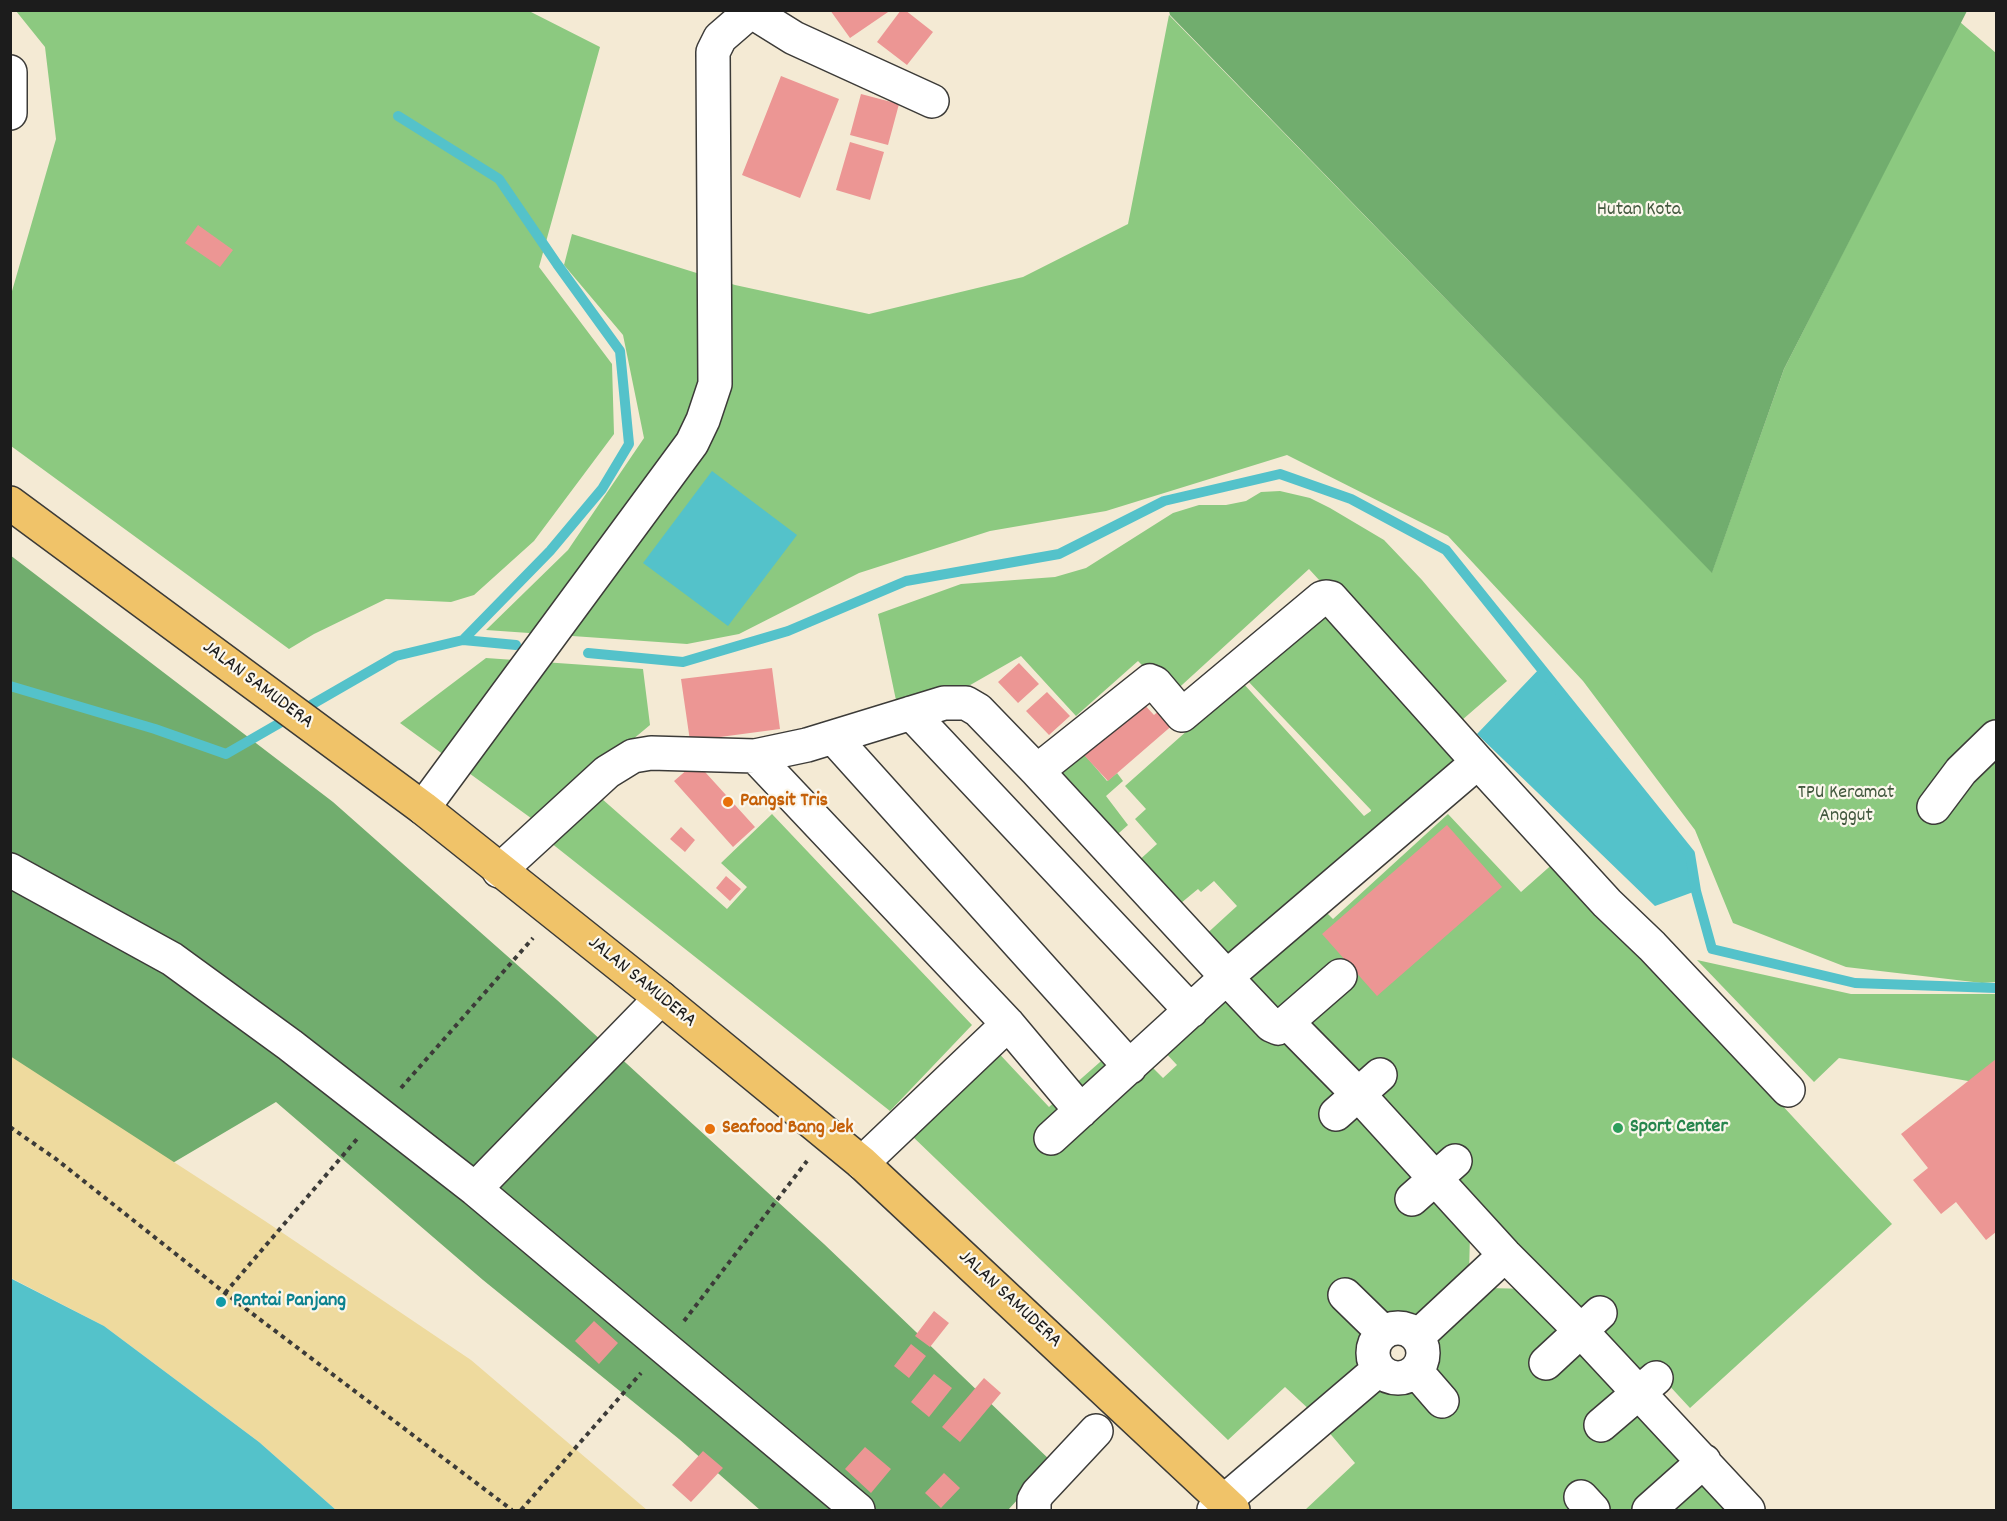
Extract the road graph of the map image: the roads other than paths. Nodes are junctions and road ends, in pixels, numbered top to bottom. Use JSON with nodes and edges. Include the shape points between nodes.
{"nodes":[{"id":1,"x":749,"y":11,"type":"edge"},
{"id":2,"x":10,"y":72,"type":"edge"},
{"id":3,"x":932,"y":101,"type":"dead end"},
{"id":4,"x":10,"y":113,"type":"edge"},
{"id":5,"x":10,"y":503,"type":"edge"},
{"id":6,"x":911,"y":713,"type":"junction"},
{"id":7,"x":1996,"y":736,"type":"edge"},
{"id":8,"x":833,"y":737,"type":"junction"},
{"id":9,"x":755,"y":756,"type":"junction"},
{"id":10,"x":1478,"y":762,"type":"junction"},
{"id":11,"x":1037,"y":771,"type":"junction"},
{"id":12,"x":1934,"y":807,"type":"dead end"},
{"id":13,"x":423,"y":808,"type":"junction"},
{"id":14,"x":10,"y":870,"type":"edge"},
{"id":15,"x":499,"y":871,"type":"junction"},
{"id":16,"x":1340,"y":976,"type":"dead end"},
{"id":17,"x":1226,"y":977,"type":"junction"},
{"id":18,"x":661,"y":998,"type":"junction"},
{"id":19,"x":1191,"y":1011,"type":"junction"},
{"id":20,"x":1287,"y":1022,"type":"junction"},
{"id":21,"x":1008,"y":1024,"type":"junction"},
{"id":22,"x":1145,"y":1055,"type":"junction"},
{"id":23,"x":1788,"y":1090,"type":"dead end"},
{"id":24,"x":1081,"y":1112,"type":"junction"},
{"id":25,"x":1051,"y":1138,"type":"dead end"},
{"id":26,"x":862,"y":1163,"type":"junction"},
{"id":27,"x":475,"y":1189,"type":"junction"},
{"id":28,"x":1505,"y":1255,"type":"junction"},
{"id":29,"x":1344,"y":1295,"type":"dead end"},
{"id":30,"x":1591,"y":1322,"type":"junction"},
{"id":31,"x":1383,"y":1332,"type":"junction"},
{"id":32,"x":1417,"y":1337,"type":"junction"},
{"id":33,"x":1545,"y":1363,"type":"dead end"},
{"id":34,"x":1378,"y":1370,"type":"junction"},
{"id":35,"x":1416,"y":1371,"type":"junction"},
{"id":36,"x":1647,"y":1385,"type":"junction"},
{"id":37,"x":1442,"y":1401,"type":"dead end"},
{"id":38,"x":1601,"y":1425,"type":"dead end"},
{"id":39,"x":1096,"y":1431,"type":"dead end"},
{"id":40,"x":1704,"y":1461,"type":"junction"},
{"id":41,"x":1224,"y":1507,"type":"edge"},
{"id":42,"x":858,"y":1510,"type":"edge"},
{"id":43,"x":1034,"y":1510,"type":"edge"},
{"id":44,"x":1649,"y":1510,"type":"edge"},
{"id":45,"x":1748,"y":1510,"type":"edge"}],
"edges":[{"from":1,"to":3,"type":"street","via":[[794,38]]},
{"from":1,"to":13,"type":"street","via":[[720,38],[713,52],[715,384],[703,420],[692,443]]},
{"from":2,"to":4,"type":"street"},
{"from":5,"to":13,"type":"main road","name":"JALAN SAMUDERA"},
{"from":6,"to":8,"type":"street"},
{"from":6,"to":11,"type":"street","via":[[944,703],[966,703],[978,710]]},
{"from":6,"to":19,"type":"street"},
{"from":7,"to":12,"type":"street","via":[[1961,771]]},
{"from":8,"to":9,"type":"street"},
{"from":8,"to":22,"type":"street"},
{"from":9,"to":15,"type":"street","via":[[633,756],[608,772]]},
{"from":9,"to":21,"type":"street"},
{"from":10,"to":11,"type":"street","via":[[1326,597],[1182,715],[1150,681]]},
{"from":10,"to":17,"type":"street"},
{"from":10,"to":23,"type":"street","via":[[1607,903]]},
{"from":11,"to":17,"type":"street"},
{"from":13,"to":15,"type":"main road","name":"JALAN SAMUDERA"},
{"from":14,"to":27,"type":"street","via":[[172,959]]},
{"from":15,"to":18,"type":"main road","name":"JALAN SAMUDERA"},
{"from":16,"to":20,"type":"street"},
{"from":17,"to":19,"type":"street"},
{"from":17,"to":20,"type":"street","via":[[1271,1025],[1278,1028]]},
{"from":18,"to":26,"type":"main road","name":"JALAN SAMUDERA"},
{"from":18,"to":27,"type":"street"},
{"from":19,"to":22,"type":"street"},
{"from":20,"to":28,"type":"street"},
{"from":21,"to":24,"type":"street"},
{"from":21,"to":26,"type":"street"},
{"from":22,"to":24,"type":"street"},
{"from":24,"to":25,"type":"street"},
{"from":26,"to":41,"type":"main road","name":"JALAN SAMUDERA"},
{"from":27,"to":42,"type":"street"},
{"from":28,"to":30,"type":"street"},
{"from":28,"to":32,"type":"street"},
{"from":29,"to":31,"type":"street"},
{"from":30,"to":33,"type":"street"},
{"from":30,"to":36,"type":"street"},
{"from":31,"to":32,"type":"street","via":[[1401,1328]]},
{"from":31,"to":34,"type":"street","via":[[1374,1343],[1372,1357]]},
{"from":32,"to":35,"type":"street","via":[[1424,1354]]},
{"from":34,"to":35,"type":"street","via":[[1396,1379]]},
{"from":34,"to":41,"type":"street"},
{"from":35,"to":37,"type":"street"},
{"from":36,"to":38,"type":"street"},
{"from":36,"to":40,"type":"street"},
{"from":39,"to":43,"type":"street","via":[[1038,1493]]},
{"from":40,"to":44,"type":"street"},
{"from":40,"to":45,"type":"street"}]}
